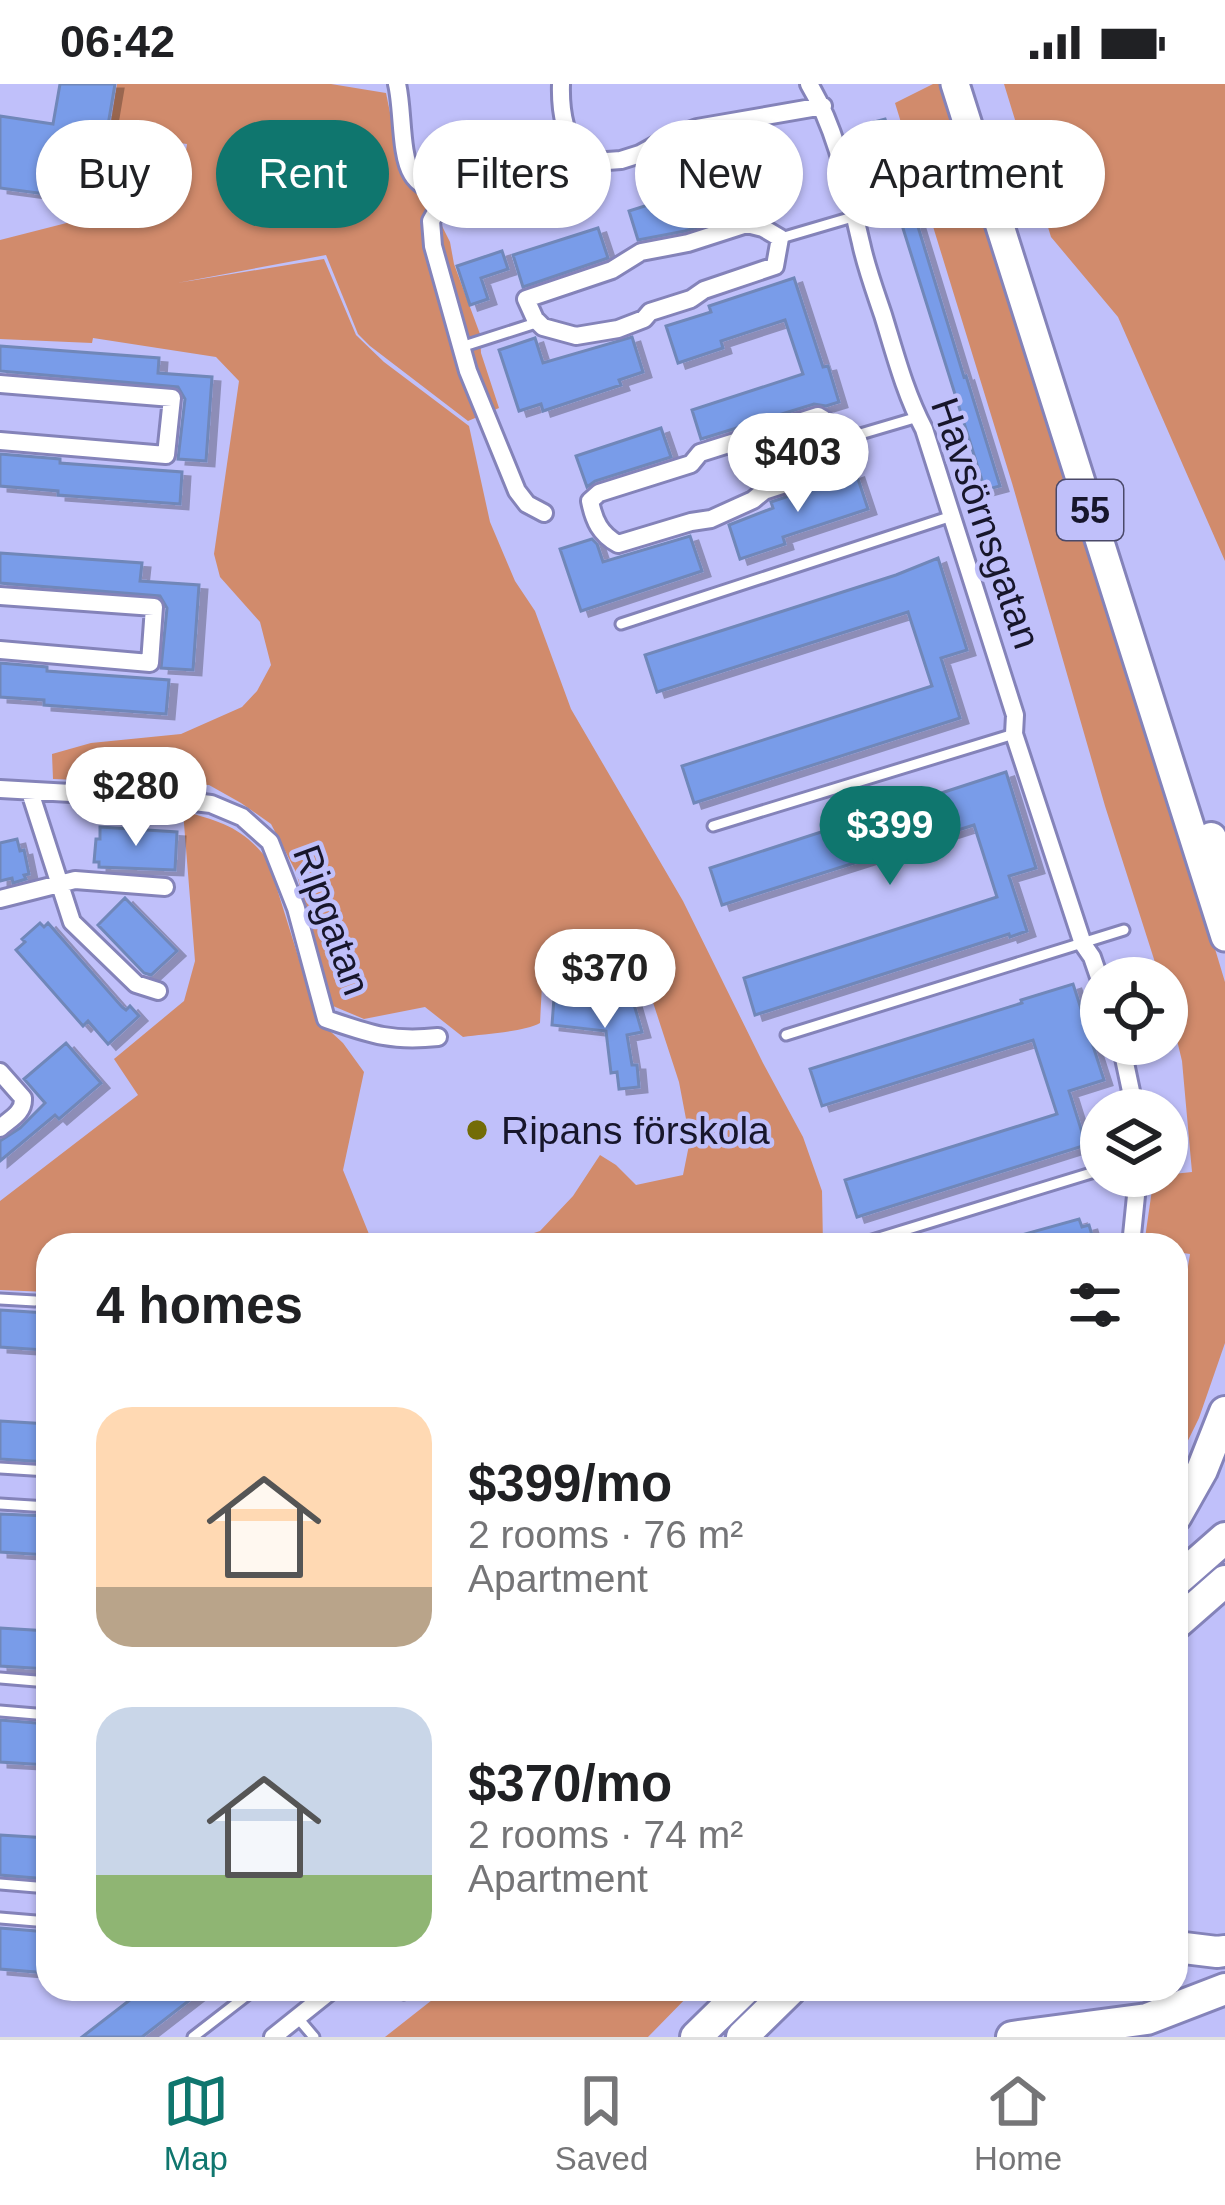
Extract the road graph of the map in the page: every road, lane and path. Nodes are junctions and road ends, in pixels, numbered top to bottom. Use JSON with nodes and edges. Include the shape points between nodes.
{"nodes":[{"id":1,"x":397,"y":84,"type":"edge"},
{"id":2,"x":561,"y":84,"type":"edge"},
{"id":3,"x":809,"y":84,"type":"edge"},
{"id":4,"x":955,"y":84,"type":"edge"},
{"id":5,"x":970,"y":84,"type":"edge"},
{"id":6,"x":823,"y":106,"type":"junction"},
{"id":7,"x":562,"y":120,"type":"edge"},
{"id":8,"x":827,"y":120,"type":"edge"},
{"id":9,"x":611,"y":161,"type":"edge"},
{"id":10,"x":413,"y":177,"type":"edge"},
{"id":11,"x":827,"y":224,"type":"edge"},
{"id":12,"x":432,"y":228,"type":"edge"},
{"id":13,"x":859,"y":228,"type":"edge"},
{"id":14,"x":780,"y":238,"type":"junction"},
{"id":15,"x":538,"y":322,"type":"junction"},
{"id":16,"x":461,"y":347,"type":"junction"},
{"id":17,"x":0,"y":384,"type":"edge"},
{"id":18,"x":917,"y":416,"type":"junction"},
{"id":19,"x":840,"y":440,"type":"junction"},
{"id":20,"x":0,"y":441,"type":"edge"},
{"id":21,"x":544,"y":513,"type":"dead end"},
{"id":22,"x":952,"y":516,"type":"junction"},
{"id":23,"x":0,"y":596,"type":"edge"},
{"id":24,"x":621,"y":625,"type":"dead end"},
{"id":25,"x":0,"y":650,"type":"edge"},
{"id":26,"x":1014,"y":734,"type":"junction"},
{"id":27,"x":0,"y":789,"type":"edge"},
{"id":28,"x":30,"y":792,"type":"junction"},
{"id":29,"x":713,"y":826,"type":"dead end"},
{"id":30,"x":1210,"y":838,"type":"junction"},
{"id":31,"x":1225,"y":868,"type":"edge"},
{"id":32,"x":61,"y":884,"type":"junction"},
{"id":33,"x":1225,"y":884,"type":"edge"},
{"id":34,"x":165,"y":887,"type":"dead end"},
{"id":35,"x":0,"y":898,"type":"edge"},
{"id":36,"x":1124,"y":930,"type":"dead end"},
{"id":37,"x":1225,"y":937,"type":"edge"},
{"id":38,"x":1083,"y":944,"type":"junction"},
{"id":39,"x":1092,"y":957,"type":"edge"},
{"id":40,"x":158,"y":991,"type":"dead end"},
{"id":41,"x":786,"y":1035,"type":"dead end"},
{"id":42,"x":438,"y":1037,"type":"dead end"},
{"id":43,"x":0,"y":1072,"type":"edge"},
{"id":44,"x":0,"y":1128,"type":"edge"},
{"id":45,"x":1080,"y":1176,"type":"edge"},
{"id":46,"x":1137,"y":1197,"type":"edge"},
{"id":47,"x":895,"y":1233,"type":"edge"},
{"id":48,"x":1133,"y":1233,"type":"edge"},
{"id":49,"x":0,"y":1299,"type":"edge"},
{"id":50,"x":35,"y":1301,"type":"dead end"},
{"id":51,"x":1225,"y":1412,"type":"edge"},
{"id":52,"x":0,"y":1468,"type":"edge"},
{"id":53,"x":36,"y":1471,"type":"edge"},
{"id":54,"x":1188,"y":1495,"type":"edge"},
{"id":55,"x":0,"y":1504,"type":"edge"},
{"id":56,"x":36,"y":1506,"type":"edge"},
{"id":57,"x":1225,"y":1538,"type":"edge"},
{"id":58,"x":1188,"y":1570,"type":"edge"},
{"id":59,"x":1225,"y":1581,"type":"edge"},
{"id":60,"x":1188,"y":1614,"type":"edge"},
{"id":61,"x":0,"y":1678,"type":"edge"},
{"id":62,"x":36,"y":1681,"type":"edge"},
{"id":63,"x":0,"y":1711,"type":"edge"},
{"id":64,"x":36,"y":1714,"type":"edge"},
{"id":65,"x":0,"y":1885,"type":"edge"},
{"id":66,"x":36,"y":1887,"type":"edge"},
{"id":67,"x":0,"y":1918,"type":"edge"},
{"id":68,"x":36,"y":1921,"type":"edge"},
{"id":69,"x":1188,"y":1948,"type":"edge"},
{"id":70,"x":1225,"y":1951,"type":"edge"},
{"id":71,"x":1225,"y":1989,"type":"edge"},
{"id":72,"x":240,"y":2001,"type":"edge"},
{"id":73,"x":318,"y":2001,"type":"edge"},
{"id":74,"x":732,"y":2001,"type":"edge"},
{"id":75,"x":779,"y":2001,"type":"edge"},
{"id":76,"x":297,"y":2017,"type":"junction"},
{"id":77,"x":193,"y":2037,"type":"edge"},
{"id":78,"x":273,"y":2037,"type":"edge"},
{"id":79,"x":314,"y":2037,"type":"edge"},
{"id":80,"x":695,"y":2037,"type":"edge"},
{"id":81,"x":742,"y":2037,"type":"edge"},
{"id":82,"x":1012,"y":2037,"type":"edge"}],
"edges":[{"from":1,"to":10,"type":"street"},
{"from":2,"to":7,"type":"street"},
{"from":3,"to":6,"type":"street","name":"Havsörnsgatan"},
{"from":4,"to":37,"type":"main road","number":"55"},
{"from":5,"to":30,"type":"main road","number":"55"},
{"from":6,"to":8,"type":"street","name":"Havsörnsgatan"},
{"from":6,"to":9,"type":"street","via":[[697,128]]},
{"from":11,"to":14,"type":"lane"},
{"from":12,"to":16,"type":"street"},
{"from":13,"to":18,"type":"street","name":"Havsörnsgatan"},
{"from":14,"to":15,"type":"street","via":[[775,266],[618,329],[576,336]]},
{"from":14,"to":15,"type":"street","via":[[747,224],[640,252],[526,299]]},
{"from":15,"to":16,"type":"lane"},
{"from":16,"to":21,"type":"street","via":[[517,491]]},
{"from":17,"to":20,"type":"street","via":[[172,398],[166,455]]},
{"from":18,"to":19,"type":"lane"},
{"from":18,"to":22,"type":"street","name":"Havsörnsgatan"},
{"from":19,"to":19,"type":"street","via":[[830,470],[711,519],[618,544],[594,520],[590,501],[599,493],[692,464],[700,453],[818,416]]},
{"from":22,"to":24,"type":"lane"},
{"from":22,"to":26,"type":"street","name":"Havsörnsgatan","via":[[1015,715]]},
{"from":23,"to":25,"type":"street","via":[[154,607],[150,663]]},
{"from":26,"to":29,"type":"lane"},
{"from":26,"to":38,"type":"street","name":"Havsörnsgatan"},
{"from":27,"to":28,"type":"street","name":"Ripgatan"},
{"from":28,"to":32,"type":"street"},
{"from":28,"to":42,"type":"street","name":"Ripgatan","via":[[212,804],[242,817],[270,842],[326,1019],[405,1041]]},
{"from":30,"to":31,"type":"highway"},
{"from":30,"to":33,"type":"highway","number":"55"},
{"from":32,"to":34,"type":"street"},
{"from":32,"to":35,"type":"street"},
{"from":32,"to":40,"type":"street","via":[[72,922],[136,984]]},
{"from":36,"to":38,"type":"lane"},
{"from":38,"to":39,"type":"street","name":"Havsörnsgatan"},
{"from":38,"to":41,"type":"lane"},
{"from":43,"to":44,"type":"street","via":[[23,1104]]},
{"from":45,"to":47,"type":"lane"},
{"from":46,"to":48,"type":"street"},
{"from":49,"to":50,"type":"lane"},
{"from":51,"to":54,"type":"highway"},
{"from":52,"to":53,"type":"lane"},
{"from":55,"to":56,"type":"lane"},
{"from":57,"to":58,"type":"highway"},
{"from":59,"to":60,"type":"highway"},
{"from":61,"to":62,"type":"lane"},
{"from":63,"to":64,"type":"lane"},
{"from":65,"to":66,"type":"lane"},
{"from":67,"to":68,"type":"lane"},
{"from":69,"to":70,"type":"highway"},
{"from":71,"to":82,"type":"highway","via":[[1147,2019]]},
{"from":72,"to":77,"type":"lane"},
{"from":73,"to":76,"type":"street"},
{"from":74,"to":80,"type":"highway"},
{"from":75,"to":81,"type":"highway"},
{"from":76,"to":78,"type":"street"},
{"from":76,"to":79,"type":"lane"}]}
